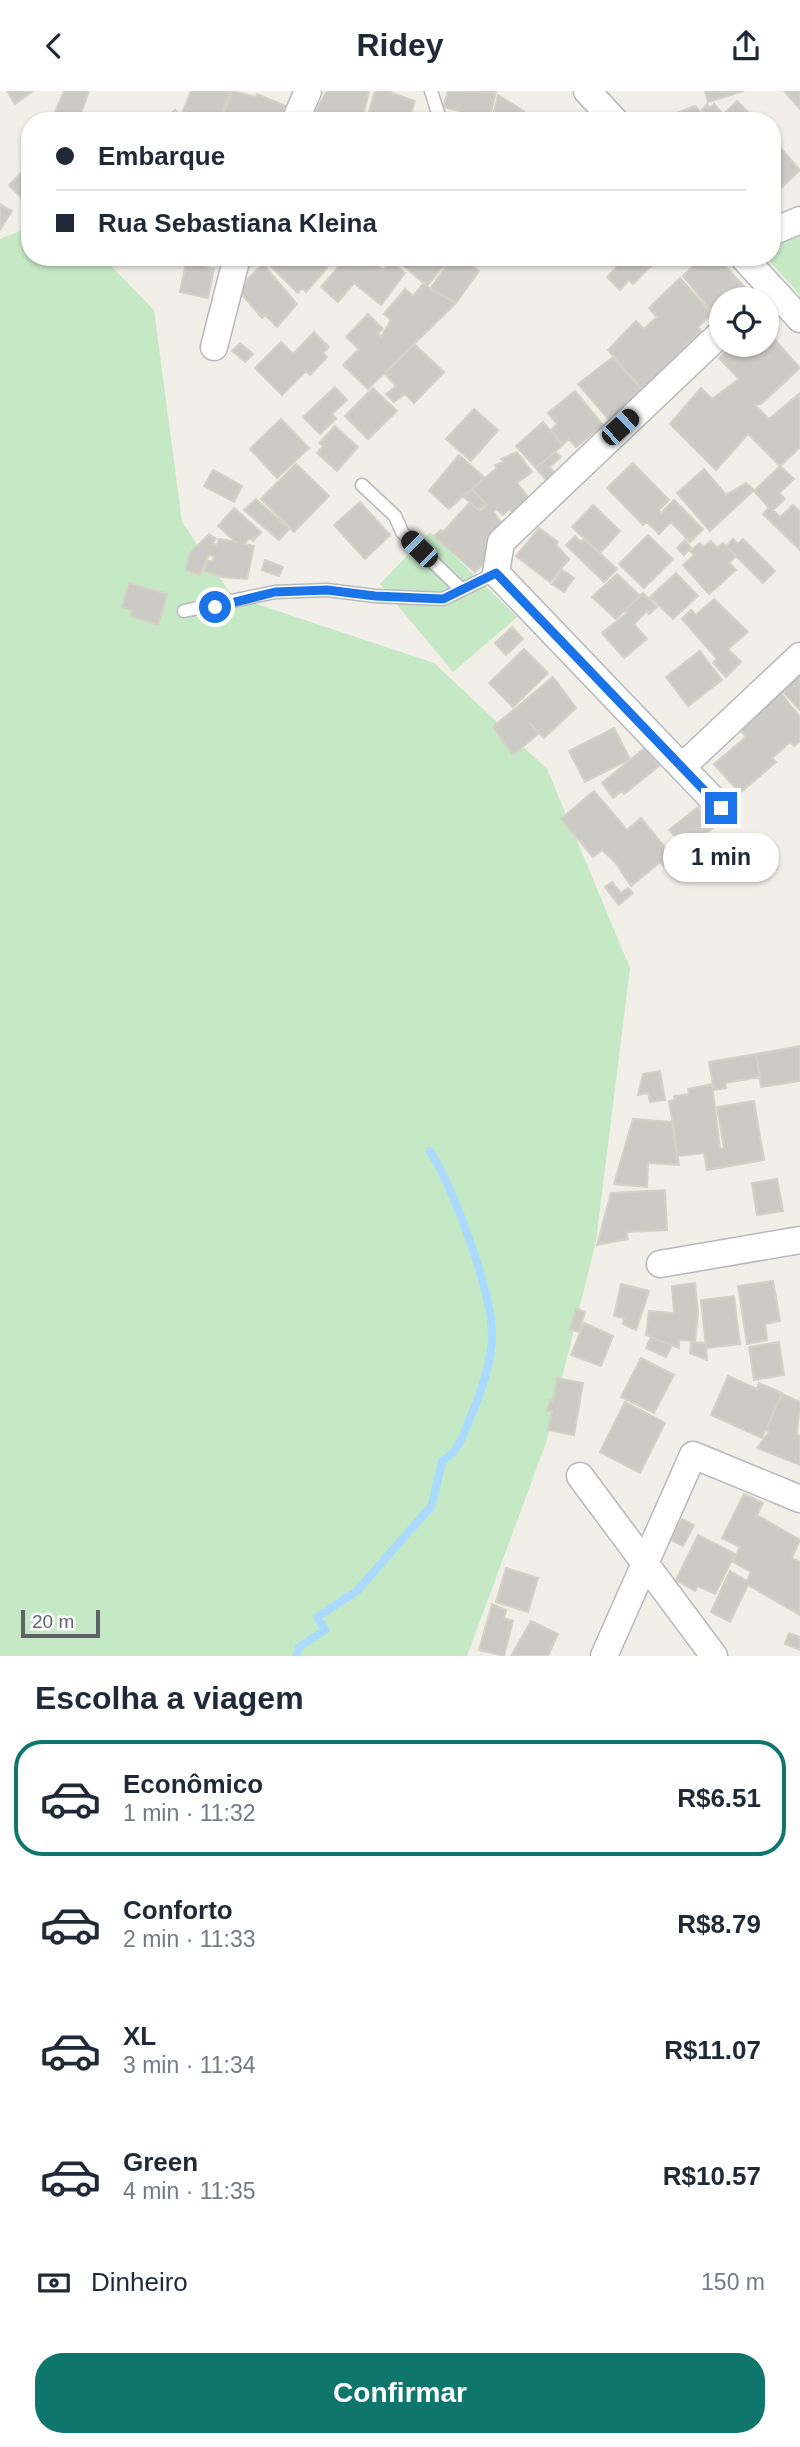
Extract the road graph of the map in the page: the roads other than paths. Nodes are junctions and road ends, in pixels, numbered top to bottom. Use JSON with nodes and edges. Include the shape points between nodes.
{"nodes":[{"id":1,"x":308,"y":91,"type":"edge"},
{"id":2,"x":431,"y":91,"type":"edge"},
{"id":3,"x":587,"y":91,"type":"edge"},
{"id":4,"x":299,"y":112,"type":"edge"},
{"id":5,"x":438,"y":112,"type":"edge"},
{"id":6,"x":607,"y":112,"type":"edge"},
{"id":7,"x":800,"y":221,"type":"edge"},
{"id":8,"x":781,"y":228,"type":"edge"},
{"id":9,"x":235,"y":266,"type":"edge"},
{"id":10,"x":748,"y":266,"type":"edge"},
{"id":11,"x":761,"y":287,"type":"edge"},
{"id":12,"x":779,"y":303,"type":"edge"},
{"id":13,"x":800,"y":319,"type":"edge"},
{"id":14,"x":709,"y":344,"type":"edge"},
{"id":15,"x":214,"y":348,"type":"dead end"},
{"id":16,"x":362,"y":485,"type":"dead end"},
{"id":17,"x":496,"y":573,"type":"junction"},
{"id":18,"x":462,"y":590,"type":"junction"},
{"id":19,"x":184,"y":611,"type":"dead end"},
{"id":20,"x":800,"y":656,"type":"edge"},
{"id":21,"x":684,"y":766,"type":"junction"},
{"id":22,"x":721,"y":808,"type":"dead end"},
{"id":23,"x":800,"y":1240,"type":"edge"},
{"id":24,"x":660,"y":1264,"type":"dead end"},
{"id":25,"x":580,"y":1476,"type":"dead end"},
{"id":26,"x":800,"y":1499,"type":"edge"},
{"id":27,"x":646,"y":1564,"type":"junction"},
{"id":28,"x":604,"y":1656,"type":"edge"},
{"id":29,"x":713,"y":1656,"type":"edge"}],
"edges":[{"from":1,"to":4,"type":"street"},
{"from":2,"to":5,"type":"lane"},
{"from":3,"to":6,"type":"street"},
{"from":7,"to":8,"type":"street"},
{"from":9,"to":15,"type":"street"},
{"from":10,"to":11,"type":"street"},
{"from":12,"to":13,"type":"street"},
{"from":14,"to":17,"type":"street","via":[[501,542]]},
{"from":16,"to":18,"type":"lane"},
{"from":17,"to":18,"type":"lane"},
{"from":17,"to":21,"type":"street"},
{"from":18,"to":19,"type":"lane","via":[[443,599],[327,590],[275,592]]},
{"from":20,"to":21,"type":"street"},
{"from":21,"to":22,"type":"street"},
{"from":23,"to":24,"type":"street"},
{"from":25,"to":27,"type":"street"},
{"from":26,"to":27,"type":"street","via":[[693,1455]]},
{"from":27,"to":28,"type":"street"},
{"from":27,"to":29,"type":"street"}]}
